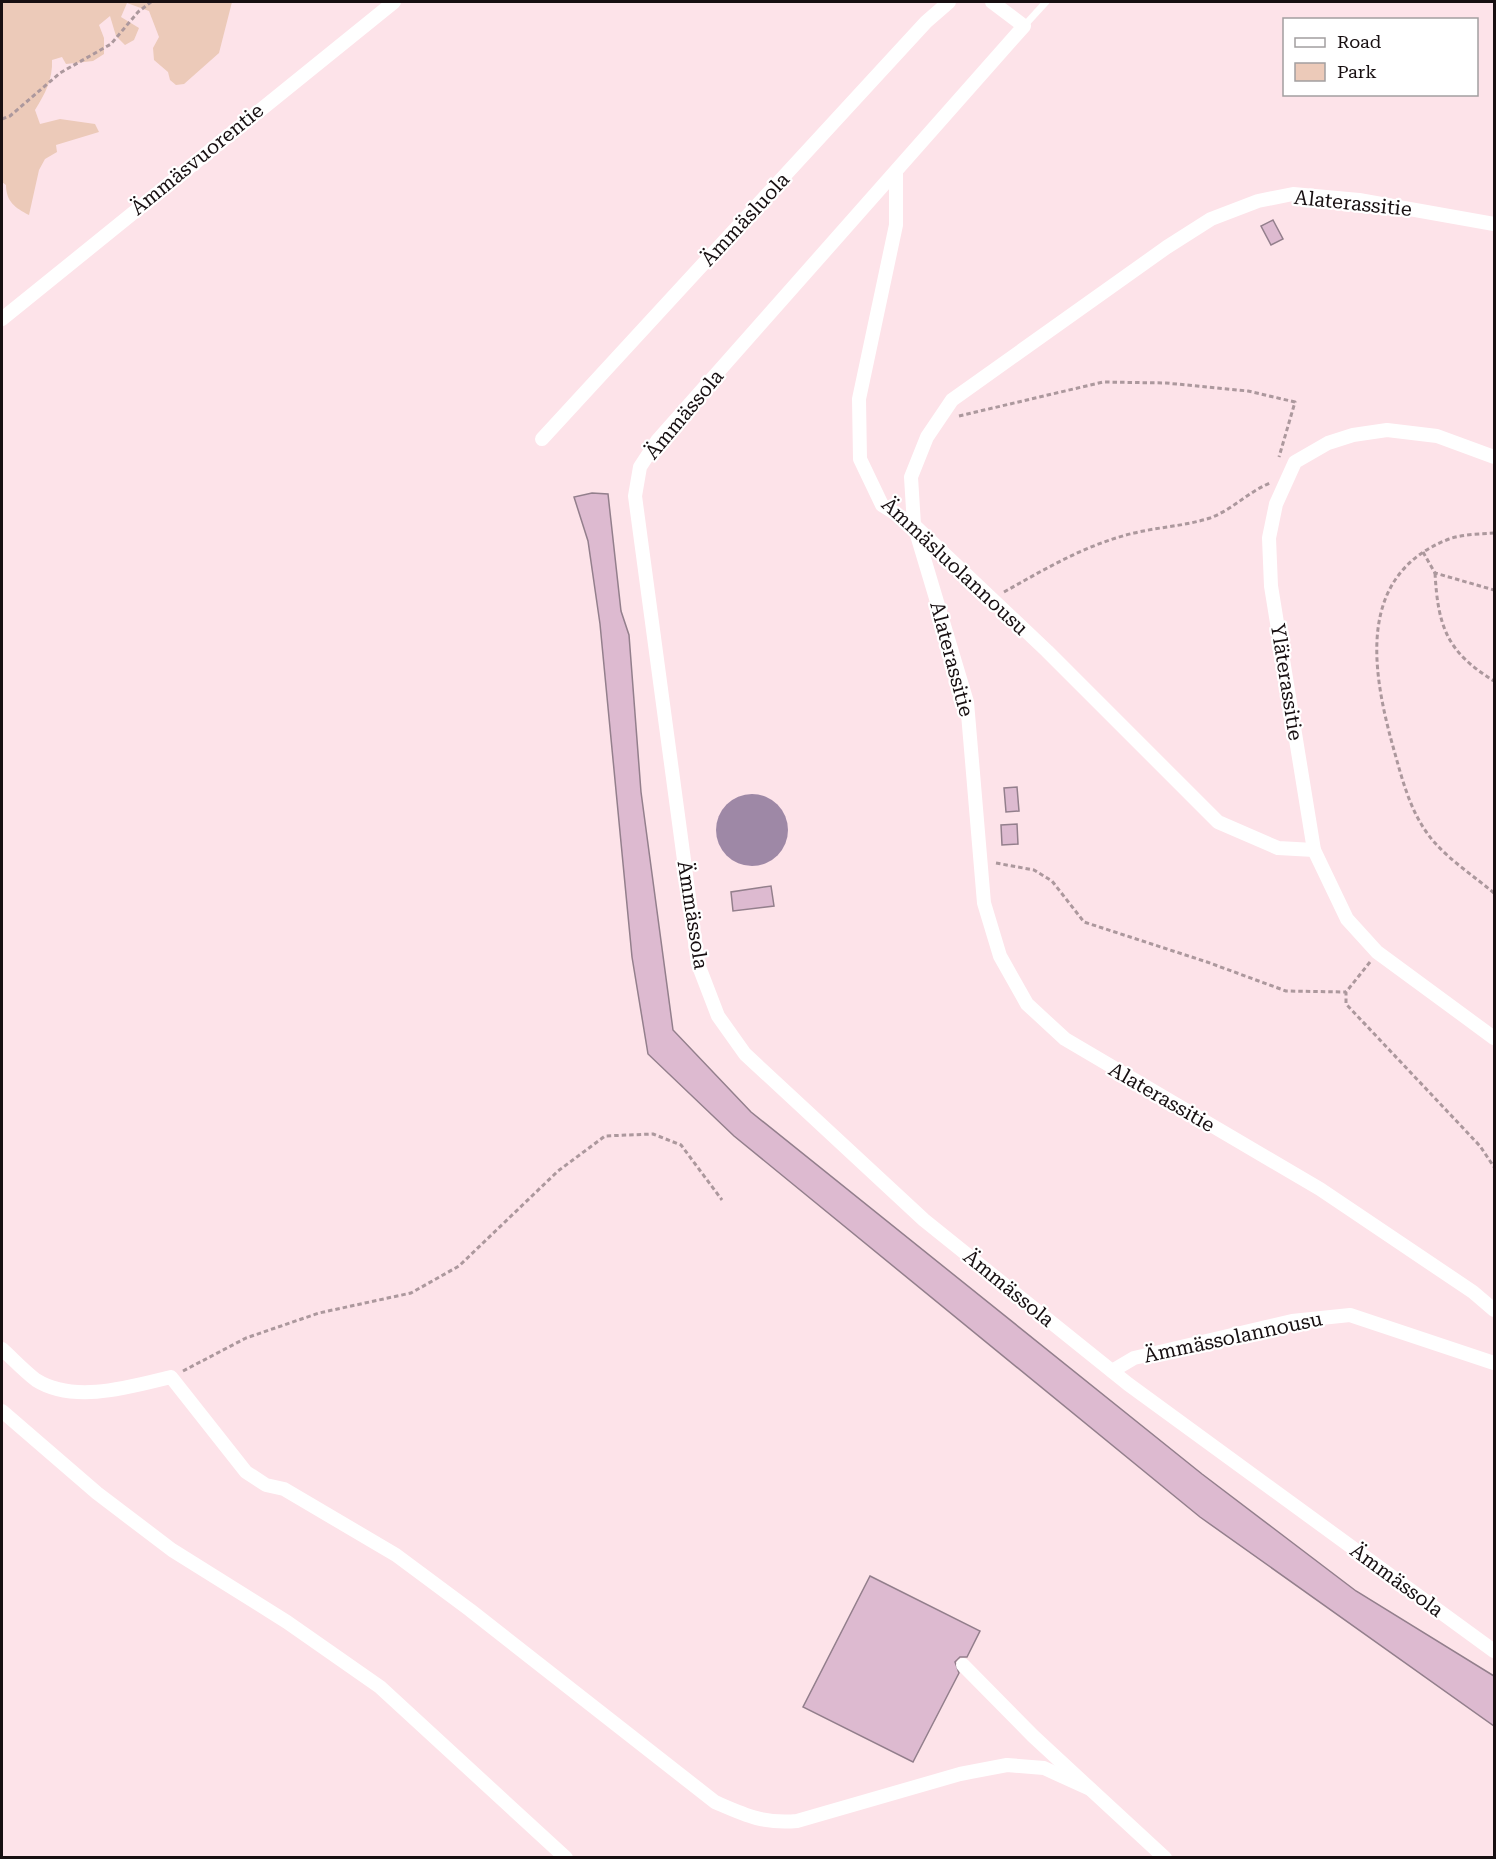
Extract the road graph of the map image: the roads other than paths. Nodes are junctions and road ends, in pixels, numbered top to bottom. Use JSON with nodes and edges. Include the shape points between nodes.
{"nodes":[{"id":1,"x":394,"y":2,"type":"edge"},
{"id":2,"x":949,"y":2,"type":"edge"},
{"id":3,"x":992,"y":2,"type":"edge"},
{"id":4,"x":1046,"y":2,"type":"edge"},
{"id":5,"x":1024,"y":26,"type":"junction"},
{"id":6,"x":896,"y":174,"type":"junction"},
{"id":7,"x":1494,"y":224,"type":"edge"},
{"id":8,"x":2,"y":319,"type":"edge"},
{"id":9,"x":542,"y":439,"type":"dead end"},
{"id":10,"x":1494,"y":457,"type":"edge"},
{"id":11,"x":914,"y":525,"type":"junction"},
{"id":12,"x":1314,"y":850,"type":"junction"},
{"id":13,"x":1494,"y":1038,"type":"edge"},
{"id":14,"x":1494,"y":1310,"type":"edge"},
{"id":15,"x":2,"y":1349,"type":"edge"},
{"id":16,"x":1494,"y":1363,"type":"edge"},
{"id":17,"x":1112,"y":1371,"type":"junction"},
{"id":18,"x":2,"y":1411,"type":"edge"},
{"id":19,"x":1494,"y":1651,"type":"edge"},
{"id":20,"x":963,"y":1665,"type":"dead end"},
{"id":21,"x":1090,"y":1789,"type":"junction"},
{"id":22,"x":566,"y":1857,"type":"edge"},
{"id":23,"x":1165,"y":1857,"type":"edge"}],
"edges":[{"from":1,"to":8,"type":"street","name":"Ämmäsvuorentie"},
{"from":2,"to":9,"type":"street","name":"Ämmäsluola","via":[[926,22]]},
{"from":3,"to":5,"type":"street"},
{"from":4,"to":5,"type":"lane"},
{"from":5,"to":6,"type":"street","name":"Ämmässola"},
{"from":6,"to":11,"type":"street","name":"Ämmäsluolannousu","via":[[896,225],[859,399],[860,459],[882,505]]},
{"from":6,"to":17,"type":"street","name":"Ämmässola","via":[[657,441],[640,467],[635,496],[698,964],[718,1016],[746,1054],[924,1220]]},
{"from":7,"to":11,"type":"street","name":"Alaterassitie","via":[[1359,200],[1293,194],[1258,201],[1211,219],[952,400],[927,437],[911,477]]},
{"from":10,"to":12,"type":"street","name":"Yläterassitie","via":[[1437,436],[1387,430],[1328,443],[1295,462],[1286,476],[1269,538],[1271,586]]},
{"from":11,"to":12,"type":"street","name":"Ämmäsluolannousu","via":[[1218,822],[1278,848]]},
{"from":11,"to":14,"type":"street","name":"Alaterassitie","via":[[967,702],[984,903],[1000,956],[1027,1004],[1065,1039],[1320,1188]]},
{"from":12,"to":13,"type":"street","name":"Yläterassitie","via":[[1347,919],[1377,952]]},
{"from":15,"to":21,"type":"street","via":[[36,1379],[62,1391],[104,1390],[171,1377],[246,1472],[266,1485],[284,1489],[396,1555],[715,1802],[755,1819],[774,1823],[797,1821],[960,1774],[1007,1765],[1044,1768]]},
{"from":16,"to":17,"type":"street","name":"Ämmässolannousu","via":[[1350,1315],[1292,1321],[1146,1355]]},
{"from":17,"to":19,"type":"street","name":"Ämmässola"},
{"from":18,"to":22,"type":"street","via":[[97,1493],[172,1550],[287,1622],[380,1687]]},
{"from":20,"to":21,"type":"street"},
{"from":21,"to":23,"type":"street"}]}
